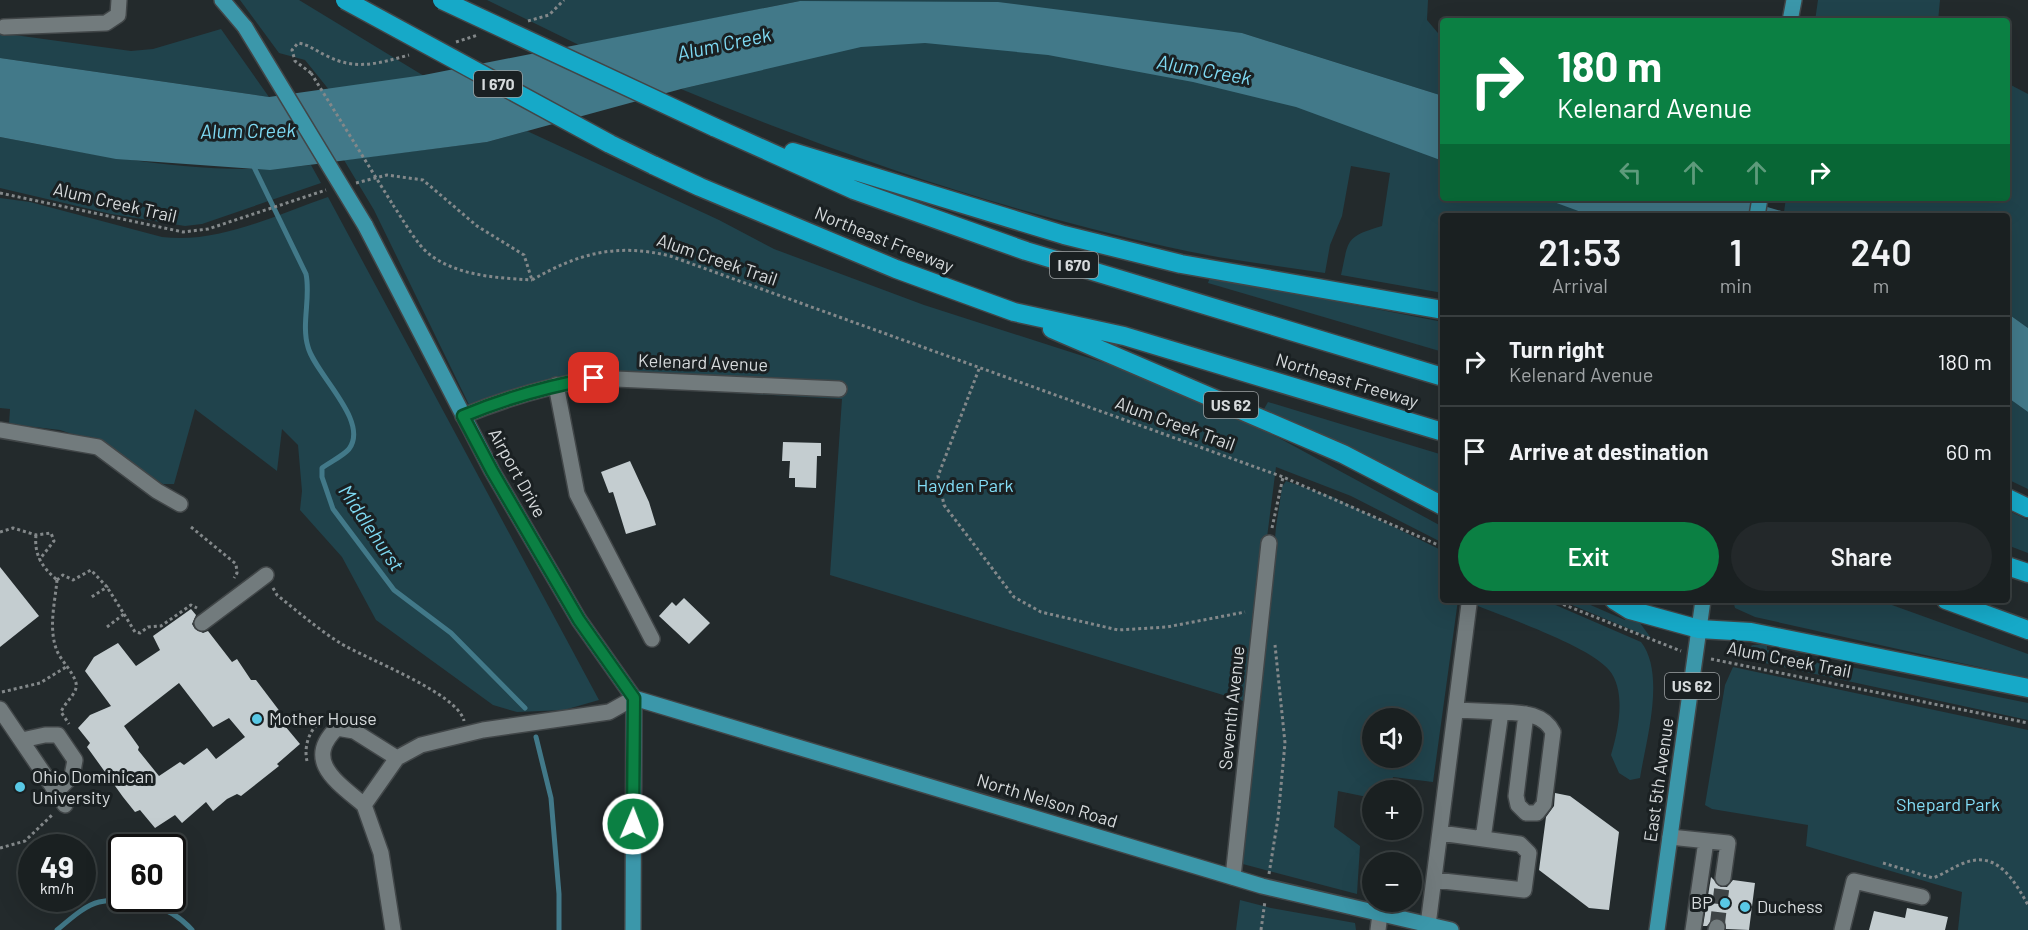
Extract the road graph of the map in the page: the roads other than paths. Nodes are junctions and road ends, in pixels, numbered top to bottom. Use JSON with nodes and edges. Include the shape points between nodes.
{"nodes":[{"id":1,"x":119,"y":0,"type":"edge"},
{"id":2,"x":222,"y":0,"type":"edge"},
{"id":3,"x":345,"y":0,"type":"edge"},
{"id":4,"x":442,"y":0,"type":"edge"},
{"id":5,"x":1794,"y":0,"type":"edge"},
{"id":6,"x":1791,"y":18,"type":"edge"},
{"id":7,"x":4,"y":27,"type":"dead end"},
{"id":8,"x":714,"y":128,"type":"junction"},
{"id":9,"x":1440,"y":309,"type":"edge"},
{"id":10,"x":1014,"y":312,"type":"junction"},
{"id":11,"x":1440,"y":376,"type":"edge"},
{"id":12,"x":556,"y":385,"type":"junction"},
{"id":13,"x":839,"y":389,"type":"dead end"},
{"id":14,"x":463,"y":416,"type":"junction"},
{"id":15,"x":0,"y":430,"type":"edge"},
{"id":16,"x":1440,"y":431,"type":"edge"},
{"id":17,"x":2010,"y":499,"type":"edge"},
{"id":18,"x":180,"y":504,"type":"dead end"},
{"id":19,"x":1440,"y":504,"type":"edge"},
{"id":20,"x":2028,"y":508,"type":"edge"},
{"id":21,"x":1269,"y":543,"type":"road end"},
{"id":22,"x":2010,"y":567,"type":"edge"},
{"id":23,"x":2028,"y":573,"type":"edge"},
{"id":24,"x":266,"y":575,"type":"road end"},
{"id":25,"x":1619,"y":603,"type":"edge"},
{"id":26,"x":1703,"y":603,"type":"edge"},
{"id":27,"x":1954,"y":603,"type":"edge"},
{"id":28,"x":1469,"y":604,"type":"dead end"},
{"id":29,"x":202,"y":623,"type":"dead end"},
{"id":30,"x":1699,"y":629,"type":"junction"},
{"id":31,"x":2028,"y":630,"type":"edge"},
{"id":32,"x":652,"y":639,"type":"dead end"},
{"id":33,"x":2028,"y":688,"type":"edge"},
{"id":34,"x":634,"y":698,"type":"junction"},
{"id":35,"x":0,"y":709,"type":"edge"},
{"id":36,"x":1456,"y":710,"type":"junction"},
{"id":37,"x":1501,"y":712,"type":"junction"},
{"id":38,"x":1526,"y":714,"type":"junction"},
{"id":39,"x":22,"y":740,"type":"junction"},
{"id":40,"x":397,"y":758,"type":"junction"},
{"id":41,"x":57,"y":791,"type":"junction"},
{"id":42,"x":65,"y":805,"type":"road end"},
{"id":43,"x":364,"y":805,"type":"junction"},
{"id":44,"x":1440,"y":833,"type":"junction"},
{"id":45,"x":1670,"y":837,"type":"junction"},
{"id":46,"x":1483,"y":839,"type":"junction"},
{"id":47,"x":1706,"y":841,"type":"junction"},
{"id":48,"x":1233,"y":877,"type":"junction"},
{"id":49,"x":1723,"y":878,"type":"tunnel mouth"},
{"id":50,"x":1434,"y":880,"type":"junction"},
{"id":51,"x":1922,"y":897,"type":"dead end"},
{"id":52,"x":1380,"y":914,"type":"junction"},
{"id":53,"x":1441,"y":928,"type":"edge"},
{"id":54,"x":393,"y":930,"type":"edge"},
{"id":55,"x":633,"y":930,"type":"edge"},
{"id":56,"x":1378,"y":930,"type":"edge"},
{"id":57,"x":1657,"y":930,"type":"edge"},
{"id":58,"x":1693,"y":930,"type":"edge"},
{"id":59,"x":1842,"y":930,"type":"edge"}],
"edges":[{"from":1,"to":7,"type":"street","via":[[118,15],[106,23]]},
{"from":2,"to":14,"type":"main road","name":"Airport Drive","bridge":true,"via":[[245,27],[364,225]]},
{"from":3,"to":10,"type":"highway","name":"Northeast Freeway","number":"I 670","bridge":true,"via":[[609,144],[700,188],[886,265]]},
{"from":4,"to":8,"type":"highway","name":"Northeast Freeway","number":"I 670","bridge":true},
{"from":5,"to":6,"type":"main road"},
{"from":8,"to":9,"type":"highway","via":[[1064,235],[1181,264]]},
{"from":8,"to":11,"type":"highway","name":"Northeast Freeway","number":"I 670","via":[[854,190],[1026,251]]},
{"from":10,"to":16,"type":"highway","name":"Northeast Freeway","number":"I 670","via":[[1124,336]]},
{"from":10,"to":19,"type":"highway","number":"US 62","via":[[1343,454]]},
{"from":12,"to":13,"type":"street","name":"Kelenard Avenue","via":[[594,378]]},
{"from":12,"to":14,"type":"street","name":"Kelenard Avenue","via":[[498,401]]},
{"from":12,"to":32,"type":"street","via":[[577,494]]},
{"from":14,"to":34,"type":"main road","name":"Airport Drive","via":[[579,620]]},
{"from":15,"to":18,"type":"street","via":[[98,447]]},
{"from":17,"to":20,"type":"highway"},
{"from":21,"to":48,"type":"street","name":"Seventh Avenue"},
{"from":22,"to":23,"type":"highway"},
{"from":24,"to":29,"type":"street"},
{"from":25,"to":30,"type":"highway","via":[[1630,610]]},
{"from":26,"to":30,"type":"main road","name":"East 5th Avenue","number":"US 62"},
{"from":27,"to":31,"type":"highway"},
{"from":28,"to":36,"type":"street"},
{"from":30,"to":33,"type":"highway","via":[[1751,632]]},
{"from":30,"to":45,"type":"main road","name":"East 5th Avenue","number":"US 62"},
{"from":34,"to":40,"type":"street","via":[[609,712],[483,730],[421,745]]},
{"from":34,"to":48,"type":"main road","name":"North Nelson Road"},
{"from":34,"to":55,"type":"main road"},
{"from":35,"to":39,"type":"street"},
{"from":36,"to":37,"type":"street"},
{"from":36,"to":44,"type":"street"},
{"from":37,"to":38,"type":"street"},
{"from":37,"to":46,"type":"street"},
{"from":38,"to":38,"type":"street","via":[[1543,719],[1553,732],[1544,804],[1537,813],[1526,813],[1516,796]]},
{"from":39,"to":41,"type":"street"},
{"from":39,"to":41,"type":"street","via":[[58,735],[70,752],[75,760],[72,776]]},
{"from":40,"to":43,"type":"street"},
{"from":40,"to":43,"type":"street","via":[[354,731],[337,728],[326,739],[321,751],[323,765]]},
{"from":41,"to":42,"type":"street"},
{"from":43,"to":54,"type":"street","via":[[381,853]]},
{"from":44,"to":46,"type":"street"},
{"from":44,"to":50,"type":"street"},
{"from":45,"to":47,"type":"street"},
{"from":45,"to":57,"type":"main road","name":"East 5th Avenue","number":"US 62"},
{"from":46,"to":50,"type":"street","via":[[1520,844],[1529,853],[1524,890]]},
{"from":47,"to":49,"type":"street","via":[[1728,843]]},
{"from":47,"to":58,"type":"street"},
{"from":48,"to":52,"type":"main road","name":"North Nelson Road"},
{"from":50,"to":53,"type":"street"},
{"from":51,"to":59,"type":"street","via":[[1854,881]]},
{"from":52,"to":53,"type":"main road","name":"North Nelson Road"},
{"from":52,"to":56,"type":"street"}]}
